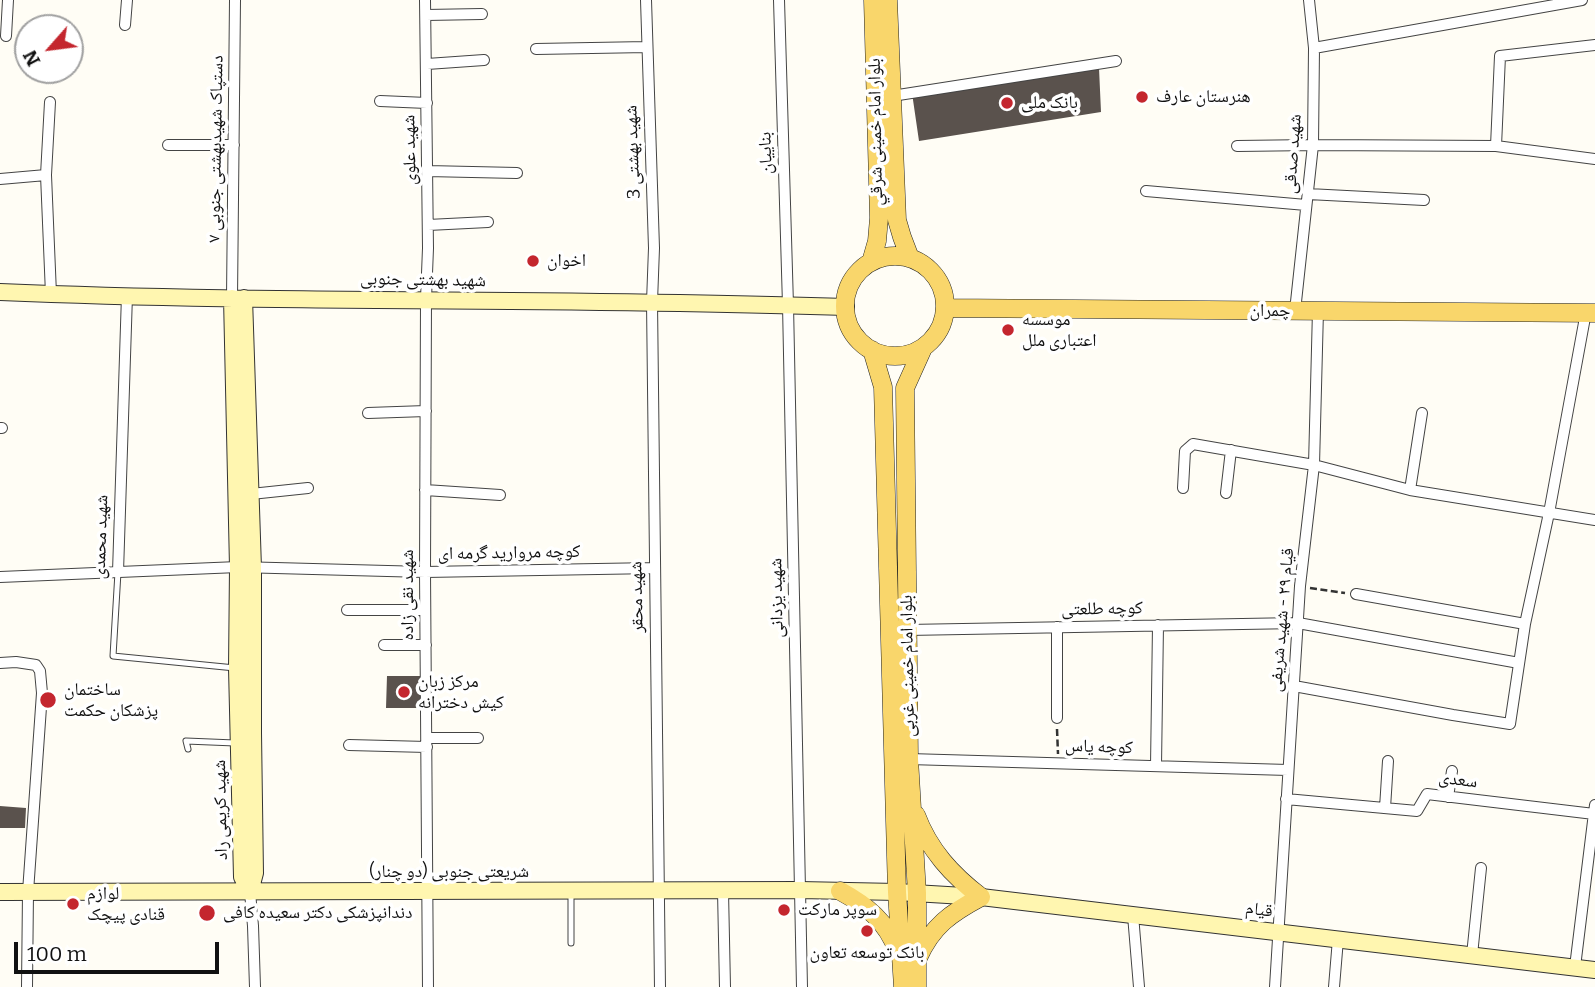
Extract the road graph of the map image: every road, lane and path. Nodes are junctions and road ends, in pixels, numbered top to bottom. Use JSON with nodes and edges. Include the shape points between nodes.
{"nodes":[{"id":1,"x":8,"y":0,"type":"edge"},
{"id":2,"x":127,"y":0,"type":"edge"},
{"id":3,"x":235,"y":0,"type":"edge"},
{"id":4,"x":425,"y":0,"type":"edge"},
{"id":5,"x":646,"y":0,"type":"edge"},
{"id":6,"x":779,"y":0,"type":"edge"},
{"id":7,"x":873,"y":0,"type":"edge"},
{"id":8,"x":888,"y":0,"type":"edge"},
{"id":9,"x":1310,"y":0,"type":"edge"},
{"id":10,"x":1578,"y":0,"type":"edge"},
{"id":11,"x":482,"y":14,"type":"dead end"},
{"id":12,"x":426,"y":15,"type":"junction"},
{"id":13,"x":125,"y":24,"type":"dead end"},
{"id":14,"x":5,"y":36,"type":"dead end"},
{"id":15,"x":1595,"y":45,"type":"edge"},
{"id":16,"x":647,"y":47,"type":"junction"},
{"id":17,"x":1314,"y":48,"type":"junction"},
{"id":18,"x":536,"y":49,"type":"dead end"},
{"id":19,"x":484,"y":60,"type":"dead end"},
{"id":20,"x":1116,"y":61,"type":"dead end"},
{"id":21,"x":427,"y":64,"type":"junction"},
{"id":22,"x":892,"y":96,"type":"junction"},
{"id":23,"x":380,"y":101,"type":"dead end"},
{"id":24,"x":50,"y":102,"type":"dead end"},
{"id":25,"x":427,"y":103,"type":"junction"},
{"id":26,"x":169,"y":145,"type":"dead end"},
{"id":27,"x":234,"y":145,"type":"junction"},
{"id":28,"x":1313,"y":145,"type":"junction"},
{"id":29,"x":1237,"y":146,"type":"dead end"},
{"id":30,"x":1496,"y":146,"type":"junction"},
{"id":31,"x":1595,"y":159,"type":"edge"},
{"id":32,"x":427,"y":171,"type":"junction"},
{"id":33,"x":517,"y":173,"type":"dead end"},
{"id":34,"x":46,"y":175,"type":"junction"},
{"id":35,"x":0,"y":179,"type":"edge"},
{"id":36,"x":1146,"y":191,"type":"dead end"},
{"id":37,"x":1307,"y":200,"type":"junction"},
{"id":38,"x":1424,"y":200,"type":"dead end"},
{"id":39,"x":488,"y":222,"type":"dead end"},
{"id":40,"x":428,"y":225,"type":"junction"},
{"id":41,"x":910,"y":258,"type":"junction"},
{"id":42,"x":871,"y":262,"type":"junction"},
{"id":43,"x":0,"y":292,"type":"edge"},
{"id":44,"x":51,"y":295,"type":"junction"},
{"id":45,"x":127,"y":296,"type":"junction"},
{"id":46,"x":238,"y":298,"type":"junction"},
{"id":47,"x":426,"y":299,"type":"junction"},
{"id":48,"x":652,"y":302,"type":"junction"},
{"id":49,"x":788,"y":305,"type":"junction"},
{"id":50,"x":846,"y":307,"type":"junction"},
{"id":51,"x":946,"y":308,"type":"junction"},
{"id":52,"x":1318,"y":310,"type":"junction"},
{"id":53,"x":1295,"y":311,"type":"junction"},
{"id":54,"x":1591,"y":312,"type":"edge"},
{"id":55,"x":923,"y":348,"type":"junction"},
{"id":56,"x":872,"y":350,"type":"junction"},
{"id":57,"x":426,"y":411,"type":"junction"},
{"id":58,"x":368,"y":413,"type":"dead end"},
{"id":59,"x":1422,"y":414,"type":"dead end"},
{"id":60,"x":1231,"y":450,"type":"junction"},
{"id":61,"x":1314,"y":465,"type":"junction"},
{"id":62,"x":308,"y":488,"type":"dead end"},
{"id":63,"x":1183,"y":488,"type":"dead end"},
{"id":64,"x":425,"y":490,"type":"junction"},
{"id":65,"x":1410,"y":490,"type":"junction"},
{"id":66,"x":1226,"y":493,"type":"dead end"},
{"id":67,"x":251,"y":494,"type":"junction"},
{"id":68,"x":500,"y":495,"type":"dead end"},
{"id":69,"x":1549,"y":513,"type":"junction"},
{"id":70,"x":1595,"y":520,"type":"edge"},
{"id":71,"x":246,"y":568,"type":"junction"},
{"id":72,"x":654,"y":568,"type":"junction"},
{"id":73,"x":118,"y":572,"type":"junction"},
{"id":74,"x":425,"y":572,"type":"junction"},
{"id":75,"x":0,"y":577,"type":"edge"},
{"id":76,"x":1300,"y":586,"type":"junction"},
{"id":77,"x":1356,"y":594,"type":"joint"},
{"id":78,"x":347,"y":610,"type":"dead end"},
{"id":79,"x":425,"y":610,"type":"junction"},
{"id":80,"x":1298,"y":623,"type":"junction"},
{"id":81,"x":1525,"y":624,"type":"junction"},
{"id":82,"x":1158,"y":625,"type":"junction"},
{"id":83,"x":1057,"y":627,"type":"junction"},
{"id":84,"x":907,"y":630,"type":"junction"},
{"id":85,"x":384,"y":645,"type":"dead end"},
{"id":86,"x":426,"y":645,"type":"junction"},
{"id":87,"x":0,"y":663,"type":"edge"},
{"id":88,"x":1519,"y":663,"type":"junction"},
{"id":89,"x":237,"y":668,"type":"junction"},
{"id":90,"x":1294,"y":686,"type":"junction"},
{"id":91,"x":1056,"y":718,"type":"joint"},
{"id":92,"x":478,"y":738,"type":"dead end"},
{"id":93,"x":427,"y":742,"type":"junction"},
{"id":94,"x":239,"y":743,"type":"junction"},
{"id":95,"x":349,"y":745,"type":"dead end"},
{"id":96,"x":188,"y":749,"type":"dead end"},
{"id":97,"x":909,"y":759,"type":"junction"},
{"id":98,"x":1388,"y":761,"type":"dead end"},
{"id":99,"x":1058,"y":763,"type":"junction"},
{"id":100,"x":1156,"y":766,"type":"junction"},
{"id":101,"x":1288,"y":770,"type":"junction"},
{"id":102,"x":1452,"y":771,"type":"dead end"},
{"id":103,"x":1448,"y":797,"type":"junction"},
{"id":104,"x":1286,"y":799,"type":"junction"},
{"id":105,"x":912,"y":805,"type":"junction"},
{"id":106,"x":1385,"y":808,"type":"junction"},
{"id":107,"x":1594,"y":810,"type":"edge"},
{"id":108,"x":1481,"y":868,"type":"dead end"},
{"id":109,"x":800,"y":890,"type":"junction"},
{"id":110,"x":428,"y":891,"type":"junction"},
{"id":111,"x":571,"y":891,"type":"junction"},
{"id":112,"x":659,"y":891,"type":"junction"},
{"id":113,"x":723,"y":891,"type":"junction"},
{"id":114,"x":840,"y":891,"type":"junction"},
{"id":115,"x":0,"y":892,"type":"edge"},
{"id":116,"x":28,"y":892,"type":"junction"},
{"id":117,"x":250,"y":892,"type":"junction"},
{"id":118,"x":897,"y":892,"type":"junction"},
{"id":119,"x":917,"y":893,"type":"junction"},
{"id":120,"x":981,"y":897,"type":"junction"},
{"id":121,"x":1133,"y":915,"type":"junction"},
{"id":122,"x":1278,"y":932,"type":"junction"},
{"id":123,"x":1338,"y":939,"type":"junction"},
{"id":124,"x":571,"y":943,"type":"dead end"},
{"id":125,"x":1472,"y":955,"type":"junction"},
{"id":126,"x":909,"y":962,"type":"junction"},
{"id":127,"x":1575,"y":967,"type":"junction"},
{"id":128,"x":1595,"y":970,"type":"edge"},
{"id":129,"x":27,"y":987,"type":"edge"},
{"id":130,"x":255,"y":987,"type":"edge"},
{"id":131,"x":429,"y":987,"type":"edge"},
{"id":132,"x":660,"y":987,"type":"edge"},
{"id":133,"x":725,"y":987,"type":"edge"},
{"id":134,"x":802,"y":987,"type":"edge"},
{"id":135,"x":903,"y":987,"type":"edge"},
{"id":136,"x":917,"y":987,"type":"edge"},
{"id":137,"x":1139,"y":987,"type":"edge"},
{"id":138,"x":1275,"y":987,"type":"edge"},
{"id":139,"x":1334,"y":987,"type":"edge"}],
"edges":[{"from":1,"to":14,"type":"street"},
{"from":2,"to":13,"type":"street"},
{"from":3,"to":27,"type":"street","name":"دستپاک شهیدبهشتی جنوبی ۷"},
{"from":4,"to":12,"type":"street","name":"شهید علوی"},
{"from":5,"to":16,"type":"street","name":"شهید بهشتی 3"},
{"from":6,"to":49,"type":"street","name":"بناییان"},
{"from":7,"to":42,"type":"main road","name":"بلوار امام خمینی شرقي","via":[[878,218]]},
{"from":8,"to":22,"type":"main road","name":"بلوار امام خمینی شرقي"},
{"from":9,"to":17,"type":"street","name":"شهید صدقی"},
{"from":10,"to":17,"type":"street"},
{"from":11,"to":12,"type":"street"},
{"from":12,"to":21,"type":"street","name":"شهید علوی"},
{"from":15,"to":30,"type":"street","via":[[1500,56]]},
{"from":16,"to":18,"type":"street"},
{"from":16,"to":48,"type":"street","name":"شهید بهشتی 3"},
{"from":17,"to":28,"type":"street","name":"شهید صدقی"},
{"from":19,"to":21,"type":"street"},
{"from":20,"to":22,"type":"street"},
{"from":21,"to":25,"type":"street","name":"شهید علوی"},
{"from":22,"to":41,"type":"main road","name":"بلوار امام خمینی شرقي","via":[[897,219]]},
{"from":23,"to":25,"type":"street"},
{"from":24,"to":34,"type":"street"},
{"from":25,"to":32,"type":"street","name":"شهید علوی"},
{"from":26,"to":27,"type":"street"},
{"from":27,"to":46,"type":"street","name":"دستپاک شهیدبهشتی جنوبی ۷"},
{"from":28,"to":29,"type":"street"},
{"from":28,"to":30,"type":"street"},
{"from":28,"to":37,"type":"street","name":"شهید صدقی"},
{"from":30,"to":31,"type":"street"},
{"from":32,"to":33,"type":"street"},
{"from":32,"to":40,"type":"street","name":"شهید علوی"},
{"from":34,"to":35,"type":"street"},
{"from":34,"to":44,"type":"street"},
{"from":36,"to":37,"type":"street"},
{"from":37,"to":38,"type":"street"},
{"from":37,"to":53,"type":"street","name":"شهید صدقی"},
{"from":39,"to":40,"type":"street"},
{"from":40,"to":47,"type":"street","name":"شهید علوی"},
{"from":41,"to":42,"type":"main road","via":[[883,257]]},
{"from":41,"to":51,"type":"main road","via":[[936,277]]},
{"from":42,"to":50,"type":"main road","via":[[852,281]]},
{"from":43,"to":44,"type":"main road","name":"شهید بهشتی جنوبی"},
{"from":44,"to":45,"type":"main road","name":"شهید بهشتی جنوبی"},
{"from":45,"to":46,"type":"main road","name":"شهید بهشتی جنوبی"},
{"from":45,"to":73,"type":"street","name":"شهید محمدی"},
{"from":46,"to":47,"type":"main road","name":"شهید بهشتی جنوبی"},
{"from":46,"to":67,"type":"main road","name":"شهید کریمی راد"},
{"from":46,"to":71,"type":"main road","name":"شهید کریمی راد"},
{"from":47,"to":48,"type":"main road","name":"شهید بهشتی جنوبی"},
{"from":47,"to":57,"type":"street","name":"شهید نقی زاده"},
{"from":48,"to":49,"type":"main road","name":"شهید بهشتی جنوبی"},
{"from":48,"to":72,"type":"street","name":"شهید محقر"},
{"from":49,"to":50,"type":"main road","name":"شهید بهشتی جنوبی"},
{"from":49,"to":109,"type":"street","name":"شهید یزدانی"},
{"from":50,"to":56,"type":"main road","via":[[853,332]]},
{"from":51,"to":53,"type":"main road","name":"چمران"},
{"from":51,"to":55,"type":"main road","via":[[942,324]]},
{"from":52,"to":53,"type":"main road","name":"چمران"},
{"from":52,"to":54,"type":"main road","name":"چمران"},
{"from":52,"to":61,"type":"street","name":"قیام ۲۹ - شهید شریفی"},
{"from":54,"to":69,"type":"street"},
{"from":55,"to":56,"type":"main road","via":[[898,356]]},
{"from":55,"to":84,"type":"main road","name":"بلوار امام خمینی غربی","via":[[905,388]]},
{"from":56,"to":118,"type":"main road","name":"بلوار امام خمینی غربی","via":[[883,387]]},
{"from":57,"to":58,"type":"street"},
{"from":57,"to":64,"type":"street","name":"شهید نقی زاده"},
{"from":59,"to":65,"type":"street"},
{"from":60,"to":61,"type":"street"},
{"from":60,"to":63,"type":"street","via":[[1193,444],[1185,451]]},
{"from":60,"to":66,"type":"street"},
{"from":61,"to":65,"type":"street"},
{"from":61,"to":76,"type":"street","name":"قیام ۲۹ - شهید شریفی"},
{"from":62,"to":67,"type":"street"},
{"from":64,"to":68,"type":"street"},
{"from":64,"to":74,"type":"street","name":"شهید نقی زاده"},
{"from":65,"to":69,"type":"street"},
{"from":67,"to":71,"type":"main road","name":"شهید کریمی راد"},
{"from":69,"to":70,"type":"street"},
{"from":69,"to":81,"type":"street"},
{"from":71,"to":73,"type":"street","name":"کوچه مروارید گرمه ای"},
{"from":71,"to":74,"type":"street","name":"کوچه مروارید گرمه ای"},
{"from":71,"to":89,"type":"main road","name":"شهید کریمی راد"},
{"from":71,"to":117,"type":"main road","name":"شهید کریمی راد","via":[[255,873]]},
{"from":72,"to":74,"type":"street","name":"کوچه مروارید گرمه ای"},
{"from":72,"to":112,"type":"street","name":"شهید محقر"},
{"from":73,"to":75,"type":"street","name":"کوچه مروارید گرمه ای"},
{"from":73,"to":89,"type":"lane","name":"شهید محمدی","via":[[113,656]]},
{"from":74,"to":79,"type":"street","name":"شهید نقی زاده"},
{"from":76,"to":77,"type":"path"},
{"from":76,"to":80,"type":"street","name":"قیام ۲۹ - شهید شریفی"},
{"from":77,"to":81,"type":"street"},
{"from":78,"to":79,"type":"street"},
{"from":79,"to":86,"type":"street","name":"شهید نقی زاده"},
{"from":80,"to":82,"type":"street","name":"کوچه طلعتی"},
{"from":80,"to":88,"type":"street","name":"کوچه طلعتی"},
{"from":80,"to":90,"type":"street","name":"قیام ۲۹ - شهید شریفی"},
{"from":81,"to":88,"type":"street"},
{"from":82,"to":83,"type":"street","name":"کوچه طلعتی"},
{"from":82,"to":100,"type":"street"},
{"from":83,"to":84,"type":"street","name":"کوچه طلعتی"},
{"from":83,"to":91,"type":"street"},
{"from":84,"to":97,"type":"main road","name":"بلوار امام خمینی غربی"},
{"from":85,"to":86,"type":"street"},
{"from":86,"to":93,"type":"street","name":"شهید نقی زاده"},
{"from":87,"to":116,"type":"street","via":[[36,665],[40,671]]},
{"from":88,"to":90,"type":"street","via":[[1510,724]]},
{"from":89,"to":94,"type":"main road","name":"شهید کریمی راد"},
{"from":90,"to":101,"type":"street","name":"قیام ۲۹ - شهید شریفی"},
{"from":91,"to":99,"type":"path"},
{"from":92,"to":93,"type":"street"},
{"from":93,"to":95,"type":"street"},
{"from":93,"to":110,"type":"street","name":"شهید نقی زاده"},
{"from":94,"to":96,"type":"lane","via":[[186,741]]},
{"from":94,"to":117,"type":"main road","name":"شهید کریمی راد","via":[[242,877]]},
{"from":97,"to":99,"type":"street","name":"کوچه یاس"},
{"from":97,"to":105,"type":"main road","name":"بلوار امام خمینی غربی"},
{"from":98,"to":106,"type":"street"},
{"from":99,"to":100,"type":"street","name":"کوچه یاس"},
{"from":100,"to":101,"type":"street","name":"کوچه یاس"},
{"from":101,"to":104,"type":"street","name":"قیام ۲۹ - شهید شریفی"},
{"from":102,"to":103,"type":"street"},
{"from":103,"to":106,"type":"street","name":"سعدی","via":[[1427,794],[1417,811]]},
{"from":103,"to":107,"type":"street","name":"سعدی"},
{"from":104,"to":106,"type":"street","name":"سعدی"},
{"from":104,"to":122,"type":"street","name":"قیام ۲۹ - شهید شریفی"},
{"from":105,"to":119,"type":"main road","name":"بلوار امام خمینی غربی"},
{"from":105,"to":120,"type":"main road","via":[[939,857]]},
{"from":107,"to":127,"type":"street"},
{"from":108,"to":125,"type":"street"},
{"from":109,"to":113,"type":"main road","name":"شریعتی جنوبی (دو چنار)"},
{"from":109,"to":114,"type":"main road","name":"شریعتی جنوبی (دو چنار)"},
{"from":109,"to":134,"type":"street","name":"شهید یزدانی"},
{"from":110,"to":111,"type":"main road","name":"شریعتی جنوبی (دو چنار)"},
{"from":110,"to":117,"type":"main road","name":"شریعتی جنوبی (دو چنار)"},
{"from":110,"to":131,"type":"street","name":"شهید نقی زاده"},
{"from":111,"to":112,"type":"main road","name":"شریعتی جنوبی (دو چنار)"},
{"from":111,"to":124,"type":"lane"},
{"from":112,"to":113,"type":"main road","name":"شریعتی جنوبی (دو چنار)"},
{"from":112,"to":132,"type":"street","name":"شهید محقر"},
{"from":113,"to":133,"type":"street"},
{"from":114,"to":118,"type":"main road","name":"شریعتی جنوبی (دو چنار)"},
{"from":114,"to":126,"type":"main road","via":[[880,920]]},
{"from":115,"to":116,"type":"main road","name":"شریعتی جنوبی (دو چنار)"},
{"from":116,"to":117,"type":"main road","name":"شریعتی جنوبی (دو چنار)"},
{"from":116,"to":129,"type":"street"},
{"from":117,"to":130,"type":"street"},
{"from":118,"to":119,"type":"main road","name":"شریعتی جنوبی (دو چنار)"},
{"from":118,"to":126,"type":"main road","name":"بلوار امام خمینی غربی"},
{"from":119,"to":120,"type":"main road","name":"قیام"},
{"from":119,"to":126,"type":"main road","name":"بلوار امام خمینی غربی"},
{"from":120,"to":121,"type":"main road","name":"قیام"},
{"from":120,"to":126,"type":"main road","via":[[941,923]]},
{"from":121,"to":122,"type":"main road","name":"قیام"},
{"from":121,"to":137,"type":"street"},
{"from":122,"to":123,"type":"main road","name":"قیام"},
{"from":122,"to":138,"type":"street","name":"قیام ۲۹ - شهید شریفی"},
{"from":123,"to":125,"type":"main road","name":"قیام"},
{"from":123,"to":139,"type":"street"},
{"from":125,"to":127,"type":"main road","name":"قیام"},
{"from":126,"to":135,"type":"main road","name":"بلوار امام خمینی غربی"},
{"from":126,"to":136,"type":"main road","name":"بلوار امام خمینی غربی"},
{"from":127,"to":128,"type":"main road","name":"قیام"}]}
